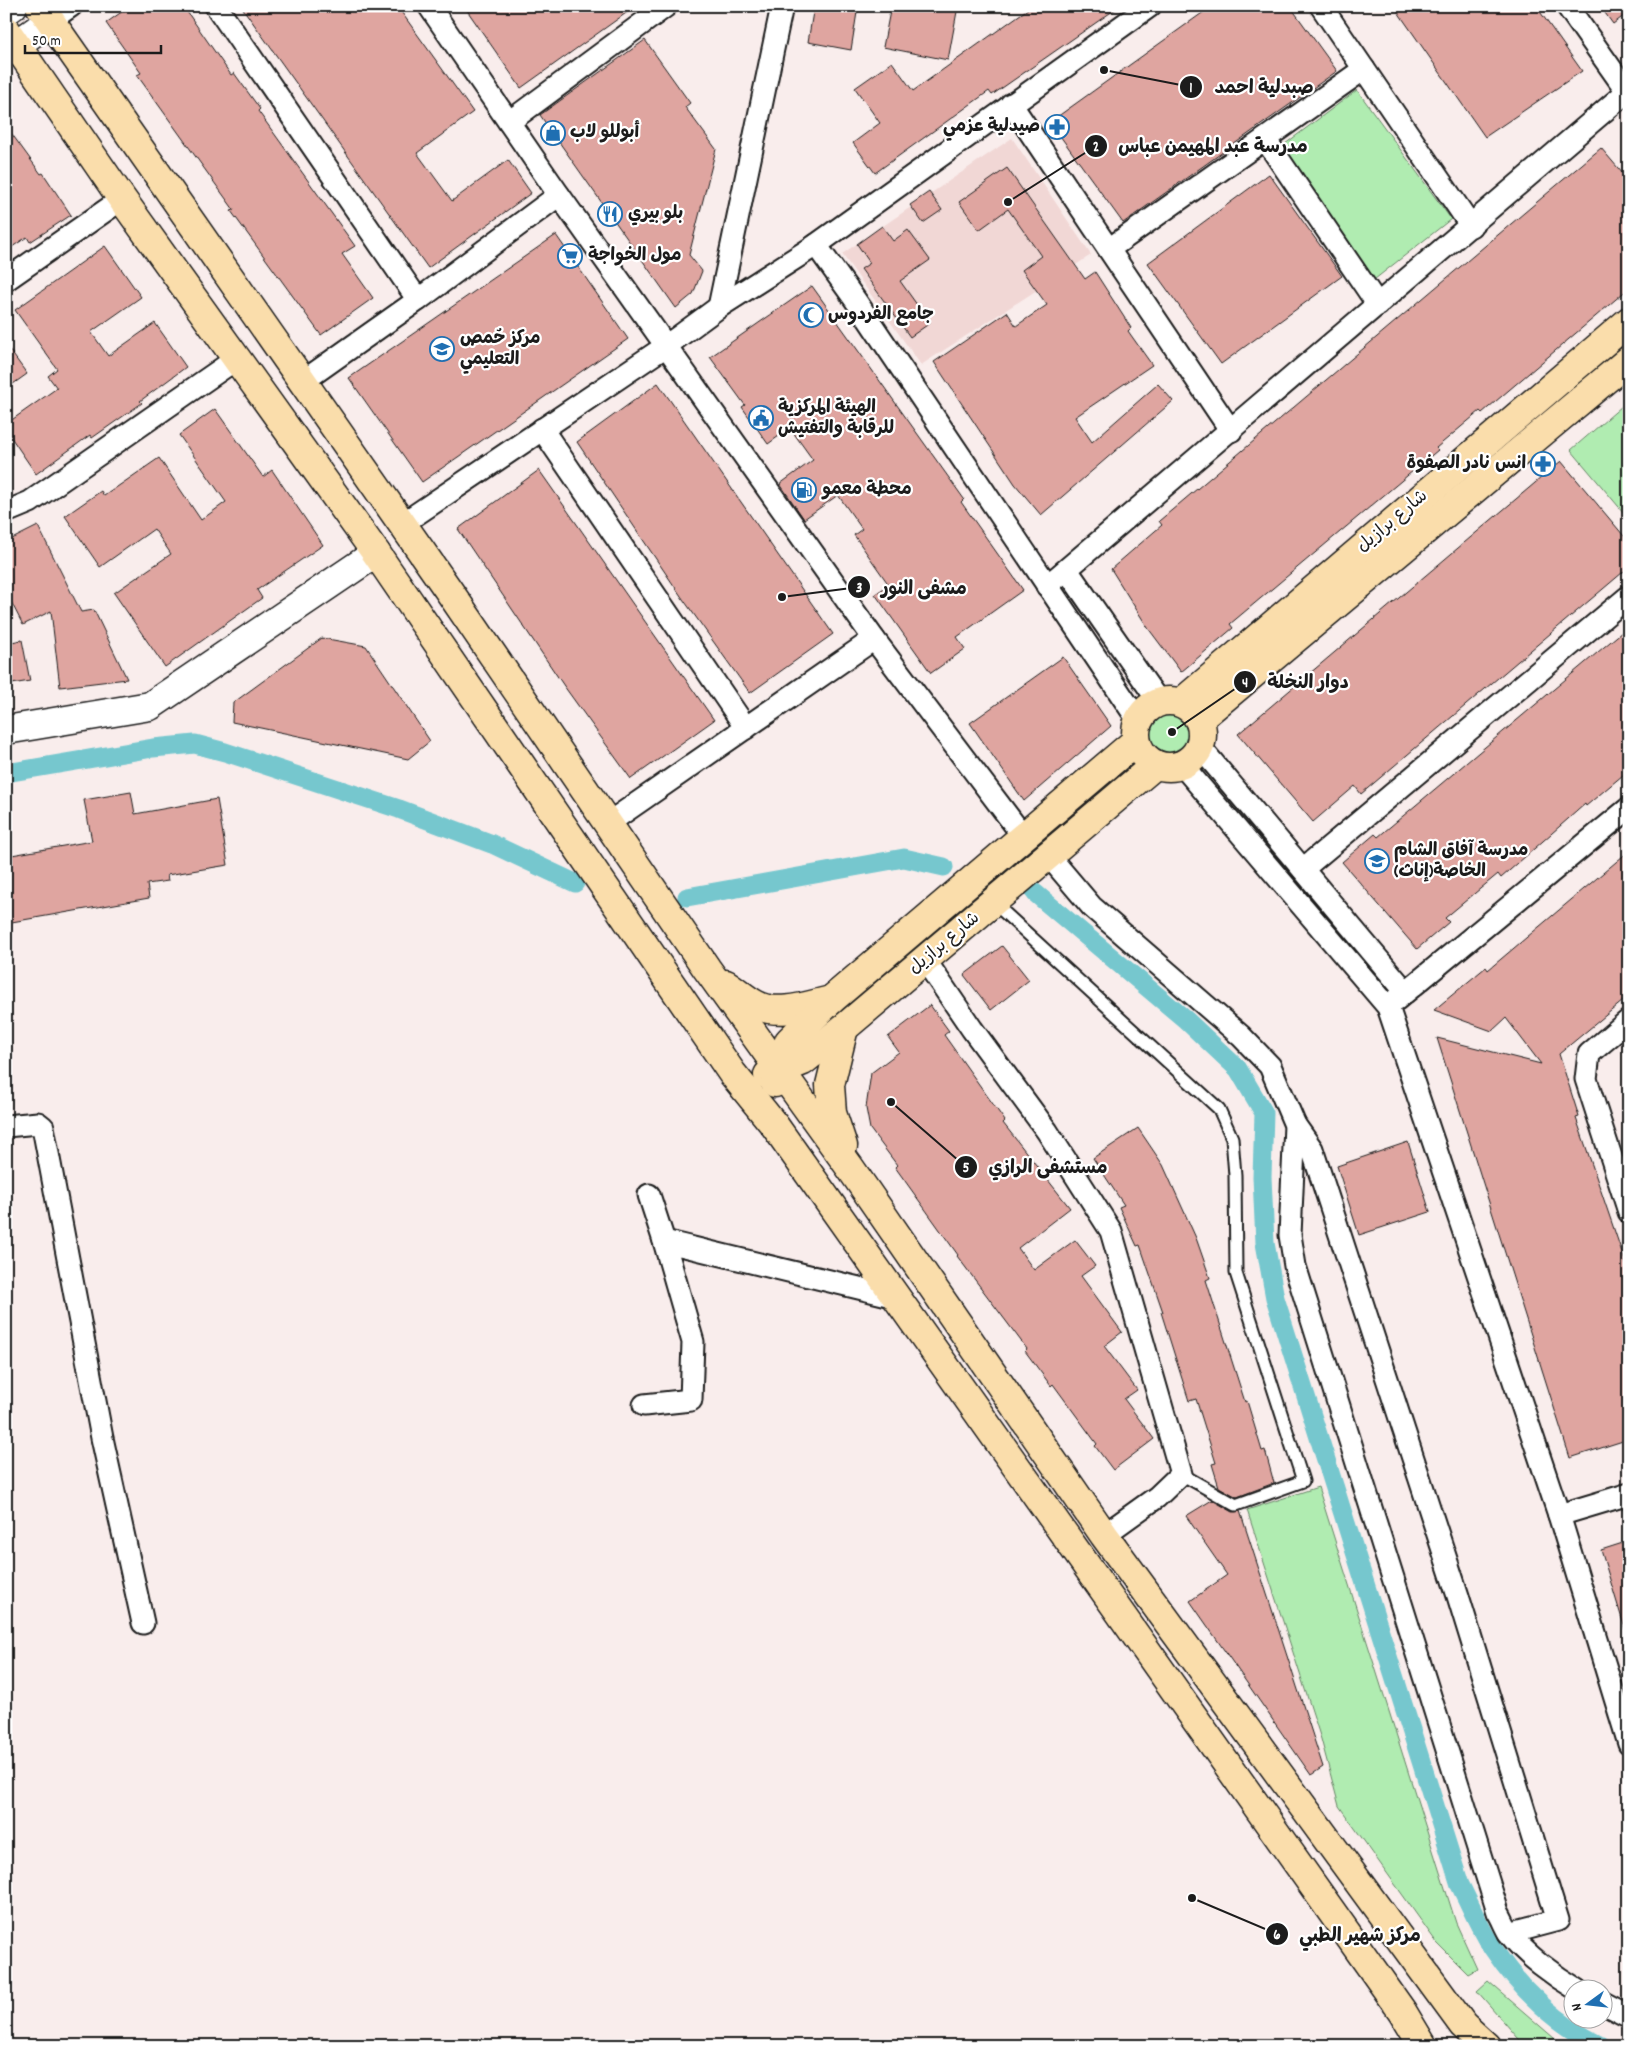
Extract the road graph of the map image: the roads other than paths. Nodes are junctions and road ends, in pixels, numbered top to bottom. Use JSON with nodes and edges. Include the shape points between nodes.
{"nodes":[{"id":1,"x":13,"y":6,"type":"edge"},
{"id":2,"x":216,"y":6,"type":"edge"},
{"id":3,"x":429,"y":6,"type":"edge"},
{"id":4,"x":666,"y":6,"type":"edge"},
{"id":5,"x":782,"y":6,"type":"edge"},
{"id":6,"x":1150,"y":6,"type":"edge"},
{"id":7,"x":1321,"y":6,"type":"edge"},
{"id":8,"x":1567,"y":6,"type":"edge"},
{"id":9,"x":6,"y":11,"type":"edge"},
{"id":10,"x":54,"y":11,"type":"edge"},
{"id":11,"x":10,"y":42,"type":"edge"},
{"id":12,"x":1364,"y":69,"type":"junction"},
{"id":13,"x":1628,"y":92,"type":"edge"},
{"id":14,"x":1011,"y":104,"type":"junction"},
{"id":15,"x":508,"y":122,"type":"junction"},
{"id":16,"x":1265,"y":139,"type":"junction"},
{"id":17,"x":559,"y":194,"type":"junction"},
{"id":18,"x":122,"y":199,"type":"junction"},
{"id":19,"x":1471,"y":226,"type":"junction"},
{"id":20,"x":816,"y":245,"type":"junction"},
{"id":21,"x":1109,"y":249,"type":"junction"},
{"id":22,"x":6,"y":280,"type":"edge"},
{"id":23,"x":418,"y":300,"type":"junction"},
{"id":24,"x":1378,"y":306,"type":"junction"},
{"id":25,"x":719,"y":307,"type":"junction"},
{"id":26,"x":1629,"y":321,"type":"edge"},
{"id":27,"x":666,"y":346,"type":"junction"},
{"id":28,"x":236,"y":359,"type":"junction"},
{"id":29,"x":1629,"y":360,"type":"edge"},
{"id":30,"x":302,"y":382,"type":"junction"},
{"id":31,"x":542,"y":429,"type":"junction"},
{"id":32,"x":1231,"y":431,"type":"junction"},
{"id":33,"x":6,"y":512,"type":"edge"},
{"id":34,"x":402,"y":524,"type":"junction"},
{"id":35,"x":376,"y":554,"type":"junction"},
{"id":36,"x":1066,"y":570,"type":"junction"},
{"id":37,"x":1047,"y":586,"type":"junction"},
{"id":38,"x":1629,"y":596,"type":"edge"},
{"id":39,"x":874,"y":639,"type":"junction"},
{"id":40,"x":1180,"y":708,"type":"junction"},
{"id":41,"x":746,"y":728,"type":"junction"},
{"id":42,"x":6,"y":730,"type":"edge"},
{"id":43,"x":1137,"y":731,"type":"junction"},
{"id":44,"x":1191,"y":756,"type":"junction"},
{"id":45,"x":1156,"y":765,"type":"junction"},
{"id":46,"x":1629,"y":808,"type":"edge"},
{"id":47,"x":607,"y":824,"type":"junction"},
{"id":48,"x":1023,"y":836,"type":"junction"},
{"id":49,"x":1048,"y":855,"type":"junction"},
{"id":50,"x":1303,"y":869,"type":"junction"},
{"id":51,"x":994,"y":903,"type":"junction"},
{"id":52,"x":925,"y":960,"type":"junction"},
{"id":53,"x":706,"y":969,"type":"junction"},
{"id":54,"x":1405,"y":991,"type":"junction"},
{"id":55,"x":831,"y":1000,"type":"junction"},
{"id":56,"x":1388,"y":1007,"type":"junction"},
{"id":57,"x":1629,"y":1020,"type":"edge"},
{"id":58,"x":844,"y":1028,"type":"junction"},
{"id":59,"x":780,"y":1071,"type":"junction"},
{"id":60,"x":732,"y":1073,"type":"junction"},
{"id":61,"x":1295,"y":1124,"type":"junction"},
{"id":62,"x":6,"y":1126,"type":"edge"},
{"id":63,"x":774,"y":1126,"type":"junction"},
{"id":64,"x":851,"y":1169,"type":"junction"},
{"id":65,"x":649,"y":1195,"type":"dead end"},
{"id":66,"x":1629,"y":1212,"type":"edge"},
{"id":67,"x":664,"y":1241,"type":"junction"},
{"id":68,"x":896,"y":1297,"type":"junction"},
{"id":69,"x":644,"y":1405,"type":"dead end"},
{"id":70,"x":1181,"y":1474,"type":"junction"},
{"id":71,"x":1629,"y":1494,"type":"edge"},
{"id":72,"x":1559,"y":1515,"type":"junction"},
{"id":73,"x":1104,"y":1535,"type":"junction"},
{"id":74,"x":143,"y":1623,"type":"dead end"},
{"id":75,"x":1629,"y":1744,"type":"edge"},
{"id":76,"x":1509,"y":1933,"type":"junction"},
{"id":77,"x":1562,"y":1981,"type":"edge"},
{"id":78,"x":1612,"y":2007,"type":"edge"},
{"id":79,"x":1629,"y":2016,"type":"edge"},
{"id":80,"x":1423,"y":2046,"type":"edge"},
{"id":81,"x":1486,"y":2046,"type":"edge"}],
"edges":[{"from":1,"to":9,"type":"main road"},
{"from":2,"to":23,"type":"street"},
{"from":3,"to":15,"type":"street"},
{"from":4,"to":15,"type":"street"},
{"from":5,"to":25,"type":"street"},
{"from":6,"to":14,"type":"street"},
{"from":7,"to":12,"type":"street"},
{"from":8,"to":13,"type":"street"},
{"from":10,"to":11,"type":"main road"},
{"from":10,"to":30,"type":"highway"},
{"from":11,"to":18,"type":"highway"},
{"from":12,"to":16,"type":"street"},
{"from":12,"to":19,"type":"street"},
{"from":13,"to":19,"type":"street"},
{"from":14,"to":20,"type":"street"},
{"from":14,"to":21,"type":"street"},
{"from":15,"to":17,"type":"street"},
{"from":16,"to":21,"type":"street"},
{"from":16,"to":24,"type":"street"},
{"from":17,"to":23,"type":"street"},
{"from":17,"to":27,"type":"street"},
{"from":18,"to":22,"type":"street"},
{"from":18,"to":28,"type":"highway"},
{"from":19,"to":24,"type":"street"},
{"from":20,"to":25,"type":"street"},
{"from":20,"to":37,"type":"street"},
{"from":21,"to":32,"type":"street"},
{"from":23,"to":30,"type":"street"},
{"from":24,"to":32,"type":"street"},
{"from":25,"to":27,"type":"street"},
{"from":26,"to":40,"type":"highway","name":"شارع برازيل"},
{"from":27,"to":31,"type":"street"},
{"from":27,"to":39,"type":"street"},
{"from":28,"to":33,"type":"street","via":[[30,502]]},
{"from":28,"to":35,"type":"highway"},
{"from":29,"to":40,"type":"highway","name":"شارع برازيل"},
{"from":30,"to":34,"type":"highway"},
{"from":31,"to":34,"type":"street"},
{"from":31,"to":41,"type":"street"},
{"from":32,"to":36,"type":"street"},
{"from":34,"to":47,"type":"highway"},
{"from":35,"to":42,"type":"main road","via":[[150,706]]},
{"from":35,"to":60,"type":"highway"},
{"from":36,"to":37,"type":"street"},
{"from":36,"to":40,"type":"street"},
{"from":37,"to":43,"type":"street"},
{"from":38,"to":50,"type":"street"},
{"from":39,"to":41,"type":"street"},
{"from":39,"to":48,"type":"street"},
{"from":40,"to":43,"type":"highway","via":[[1148,708]]},
{"from":40,"to":44,"type":"highway","via":[[1203,735]]},
{"from":41,"to":47,"type":"street"},
{"from":43,"to":45,"type":"highway","via":[[1140,752]]},
{"from":43,"to":48,"type":"highway","name":"شارع برازيل"},
{"from":44,"to":45,"type":"highway","via":[[1167,768]]},
{"from":44,"to":50,"type":"street"},
{"from":44,"to":56,"type":"street"},
{"from":45,"to":49,"type":"highway","name":"شارع برازيل"},
{"from":46,"to":54,"type":"street"},
{"from":47,"to":53,"type":"highway"},
{"from":48,"to":55,"type":"highway","name":"شارع برازيل"},
{"from":49,"to":51,"type":"highway","name":"شارع برازيل"},
{"from":49,"to":61,"type":"street","via":[[1092,907],[1241,1036],[1270,1066]]},
{"from":50,"to":54,"type":"street"},
{"from":51,"to":52,"type":"highway","name":"شارع برازيل"},
{"from":51,"to":70,"type":"lane","via":[[1219,1109],[1232,1138],[1236,1273],[1303,1481],[1236,1505]]},
{"from":52,"to":58,"type":"highway","name":"شارع برازيل"},
{"from":52,"to":70,"type":"street","via":[[1047,1131],[1111,1231]]},
{"from":53,"to":55,"type":"highway","name":"شارع برازيل","via":[[756,1005],[795,1008]]},
{"from":53,"to":59,"type":"highway"},
{"from":54,"to":56,"type":"street"},
{"from":55,"to":59,"type":"highway","via":[[789,1041]]},
{"from":56,"to":72,"type":"street"},
{"from":57,"to":66,"type":"street","via":[[1589,1054],[1586,1079]]},
{"from":58,"to":59,"type":"highway","name":"شارع برازيل","via":[[803,1060]]},
{"from":58,"to":64,"type":"highway","via":[[830,1085],[832,1113]]},
{"from":59,"to":60,"type":"highway","name":"شارع برازيل","via":[[760,1078]]},
{"from":59,"to":63,"type":"highway","via":[[771,1094]]},
{"from":59,"to":64,"type":"highway"},
{"from":60,"to":63,"type":"highway"},
{"from":61,"to":76,"type":"street","via":[[1290,1235],[1295,1266],[1498,1912]]},
{"from":61,"to":76,"type":"street","via":[[1312,1150],[1455,1586],[1558,1920]]},
{"from":62,"to":74,"type":"street","via":[[38,1123],[43,1127],[102,1438]]},
{"from":63,"to":68,"type":"highway"},
{"from":64,"to":73,"type":"highway"},
{"from":65,"to":67,"type":"street"},
{"from":67,"to":68,"type":"street"},
{"from":67,"to":69,"type":"street","via":[[693,1342],[691,1400]]},
{"from":68,"to":80,"type":"highway","via":[[1402,2011]]},
{"from":70,"to":73,"type":"street","via":[[1157,1497]]},
{"from":71,"to":72,"type":"street"},
{"from":72,"to":75,"type":"street"},
{"from":73,"to":81,"type":"highway","via":[[1463,2025]]},
{"from":76,"to":77,"type":"street"},
{"from":78,"to":79,"type":"street"}]}
